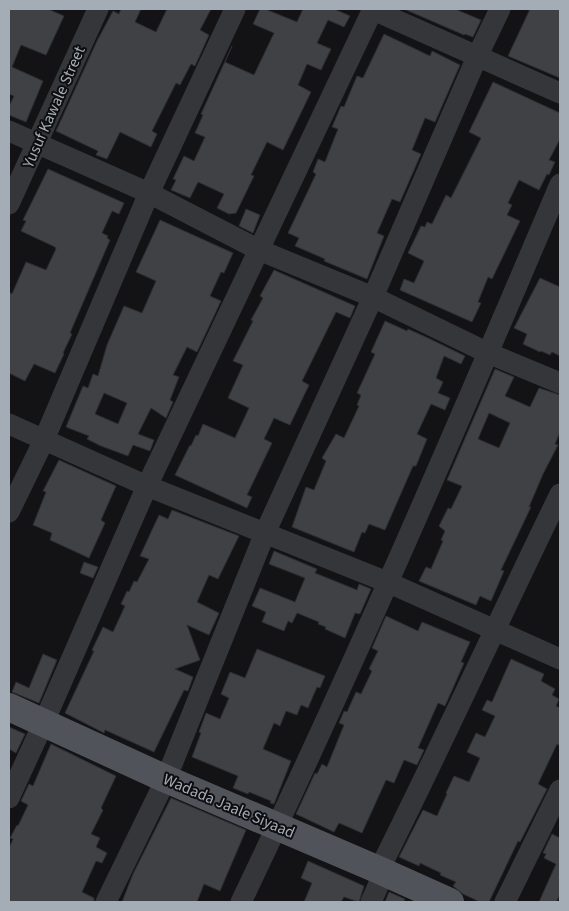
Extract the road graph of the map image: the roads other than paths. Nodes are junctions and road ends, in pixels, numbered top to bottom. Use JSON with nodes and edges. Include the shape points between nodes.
{"nodes":[{"id":1,"x":98,"y":9,"type":"edge"},
{"id":2,"x":234,"y":9,"type":"edge"},
{"id":3,"x":372,"y":9,"type":"edge"},
{"id":4,"x":500,"y":9,"type":"edge"},
{"id":5,"x":477,"y":56,"type":"junction"},
{"id":6,"x":560,"y":93,"type":"edge"},
{"id":7,"x":9,"y":131,"type":"edge"},
{"id":8,"x":37,"y":144,"type":"junction"},
{"id":9,"x":560,"y":184,"type":"edge"},
{"id":10,"x":149,"y":193,"type":"junction"},
{"id":11,"x":9,"y":204,"type":"edge"},
{"id":12,"x":259,"y":250,"type":"junction"},
{"id":13,"x":373,"y":297,"type":"junction"},
{"id":14,"x":488,"y":353,"type":"junction"},
{"id":15,"x":560,"y":383,"type":"edge"},
{"id":16,"x":9,"y":424,"type":"edge"},
{"id":17,"x":44,"y":440,"type":"junction"},
{"id":18,"x":147,"y":486,"type":"junction"},
{"id":19,"x":560,"y":494,"type":"edge"},
{"id":20,"x":9,"y":512,"type":"edge"},
{"id":21,"x":265,"y":533,"type":"junction"},
{"id":22,"x":387,"y":582,"type":"junction"},
{"id":23,"x":494,"y":630,"type":"junction"},
{"id":24,"x":560,"y":659,"type":"edge"},
{"id":25,"x":9,"y":707,"type":"edge"},
{"id":26,"x":44,"y":722,"type":"junction"},
{"id":27,"x":166,"y":779,"type":"junction"},
{"id":28,"x":560,"y":790,"type":"edge"},
{"id":29,"x":9,"y":798,"type":"edge"},
{"id":30,"x":277,"y":826,"type":"junction"},
{"id":31,"x":379,"y":870,"type":"junction"},
{"id":32,"x":106,"y":902,"type":"edge"},
{"id":33,"x":241,"y":902,"type":"edge"},
{"id":34,"x":371,"y":902,"type":"edge"},
{"id":35,"x":450,"y":902,"type":"edge"},
{"id":36,"x":504,"y":902,"type":"edge"}],
"edges":[{"from":1,"to":8,"type":"street","name":"Yusuf Kawale Street"},
{"from":2,"to":10,"type":"street"},
{"from":3,"to":5,"type":"street"},
{"from":3,"to":12,"type":"street"},
{"from":4,"to":5,"type":"street"},
{"from":5,"to":6,"type":"street"},
{"from":5,"to":13,"type":"street"},
{"from":7,"to":8,"type":"street"},
{"from":8,"to":10,"type":"street"},
{"from":8,"to":11,"type":"street","name":"Yusuf Kawale Street"},
{"from":9,"to":14,"type":"street"},
{"from":10,"to":12,"type":"street"},
{"from":10,"to":17,"type":"street"},
{"from":12,"to":13,"type":"street"},
{"from":12,"to":18,"type":"street"},
{"from":13,"to":14,"type":"street"},
{"from":13,"to":21,"type":"street"},
{"from":14,"to":15,"type":"street"},
{"from":14,"to":22,"type":"street"},
{"from":16,"to":17,"type":"street"},
{"from":17,"to":18,"type":"street"},
{"from":17,"to":20,"type":"street"},
{"from":18,"to":21,"type":"street"},
{"from":18,"to":26,"type":"street"},
{"from":19,"to":23,"type":"street"},
{"from":21,"to":22,"type":"street"},
{"from":21,"to":27,"type":"street"},
{"from":22,"to":23,"type":"street"},
{"from":22,"to":30,"type":"street"},
{"from":23,"to":24,"type":"street"},
{"from":23,"to":31,"type":"street"},
{"from":25,"to":26,"type":"main road","name":"Wadada Jaale Siyaad"},
{"from":26,"to":27,"type":"main road","name":"Wadada Jaale Siyaad"},
{"from":26,"to":29,"type":"street"},
{"from":27,"to":30,"type":"main road","name":"Wadada Jaale Siyaad"},
{"from":27,"to":32,"type":"street"},
{"from":28,"to":36,"type":"street"},
{"from":30,"to":31,"type":"main road","name":"Wadada Jaale Siyaad"},
{"from":30,"to":33,"type":"street"},
{"from":31,"to":34,"type":"street","via":[[382,877]]},
{"from":31,"to":35,"type":"main road","name":"Wadada Jaale Siyaad"}]}
